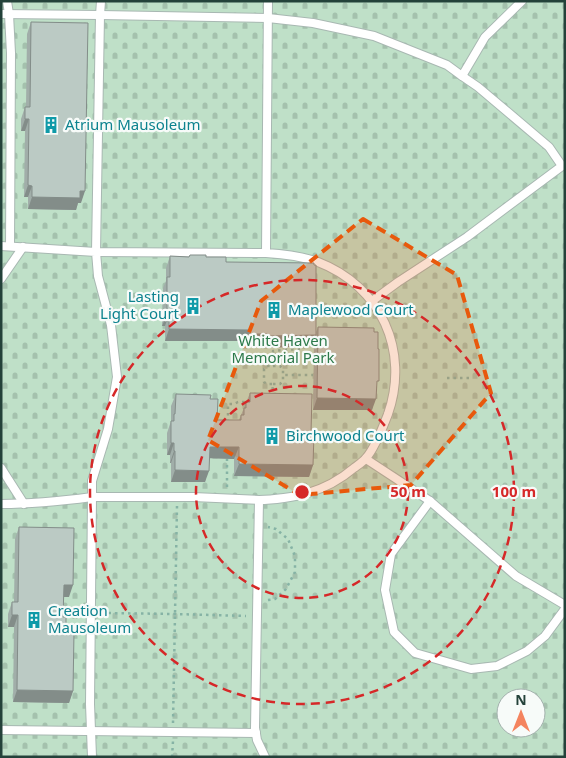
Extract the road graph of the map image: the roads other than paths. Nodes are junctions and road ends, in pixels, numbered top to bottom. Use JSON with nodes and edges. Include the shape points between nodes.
{"nodes":[{"id":1,"x":7,"y":1,"type":"edge"},
{"id":2,"x":101,"y":1,"type":"edge"},
{"id":3,"x":268,"y":1,"type":"edge"},
{"id":4,"x":522,"y":1,"type":"edge"},
{"id":5,"x":5,"y":14,"type":"edge"},
{"id":6,"x":100,"y":14,"type":"junction"},
{"id":7,"x":268,"y":18,"type":"junction"},
{"id":8,"x":462,"y":76,"type":"junction"},
{"id":9,"x":1,"y":246,"type":"edge"},
{"id":10,"x":10,"y":246,"type":"junction"},
{"id":11,"x":23,"y":247,"type":"junction"},
{"id":12,"x":96,"y":252,"type":"junction"},
{"id":13,"x":266,"y":253,"type":"junction"},
{"id":14,"x":1,"y":279,"type":"edge"},
{"id":15,"x":372,"y":301,"type":"junction"},
{"id":16,"x":366,"y":459,"type":"junction"},
{"id":17,"x":1,"y":468,"type":"edge"},
{"id":18,"x":92,"y":497,"type":"junction"},
{"id":19,"x":259,"y":500,"type":"junction"},
{"id":20,"x":430,"y":501,"type":"junction"},
{"id":21,"x":1,"y":504,"type":"edge"},
{"id":22,"x":24,"y":504,"type":"junction"},
{"id":23,"x":565,"y":605,"type":"edge"},
{"id":24,"x":565,"y":609,"type":"edge"},
{"id":25,"x":1,"y":730,"type":"edge"},
{"id":26,"x":91,"y":732,"type":"junction"},
{"id":27,"x":256,"y":733,"type":"junction"},
{"id":28,"x":92,"y":757,"type":"edge"},
{"id":29,"x":265,"y":757,"type":"edge"}],
"edges":[{"from":1,"to":5,"type":"lane"},
{"from":2,"to":6,"type":"lane"},
{"from":3,"to":7,"type":"lane"},
{"from":4,"to":8,"type":"lane","via":[[485,37]]},
{"from":5,"to":6,"type":"lane"},
{"from":5,"to":10,"type":"lane","via":[[11,53]]},
{"from":6,"to":7,"type":"lane"},
{"from":6,"to":12,"type":"lane"},
{"from":7,"to":8,"type":"lane","via":[[313,23],[374,36]]},
{"from":7,"to":13,"type":"lane"},
{"from":8,"to":15,"type":"lane","via":[[549,147],[562,166],[467,237]]},
{"from":9,"to":10,"type":"lane"},
{"from":10,"to":11,"type":"lane"},
{"from":11,"to":12,"type":"lane"},
{"from":11,"to":14,"type":"lane"},
{"from":12,"to":13,"type":"lane"},
{"from":12,"to":18,"type":"lane","via":[[98,276],[111,325],[117,377],[108,429],[92,481]]},
{"from":13,"to":15,"type":"lane","via":[[318,262],[343,275]]},
{"from":15,"to":16,"type":"lane","via":[[391,340],[396,377],[393,400],[385,422]]},
{"from":16,"to":19,"type":"lane","via":[[342,478],[307,494]]},
{"from":16,"to":20,"type":"lane"},
{"from":17,"to":22,"type":"lane"},
{"from":18,"to":19,"type":"lane"},
{"from":18,"to":22,"type":"lane"},
{"from":18,"to":26,"type":"lane"},
{"from":19,"to":27,"type":"lane"},
{"from":20,"to":23,"type":"lane","via":[[516,576]]},
{"from":20,"to":24,"type":"lane","via":[[391,554],[385,590],[394,632],[415,653],[471,668],[497,666],[527,651],[545,636]]},
{"from":21,"to":22,"type":"lane"},
{"from":25,"to":26,"type":"lane"},
{"from":26,"to":27,"type":"lane"},
{"from":26,"to":28,"type":"lane"},
{"from":27,"to":29,"type":"lane"}]}
